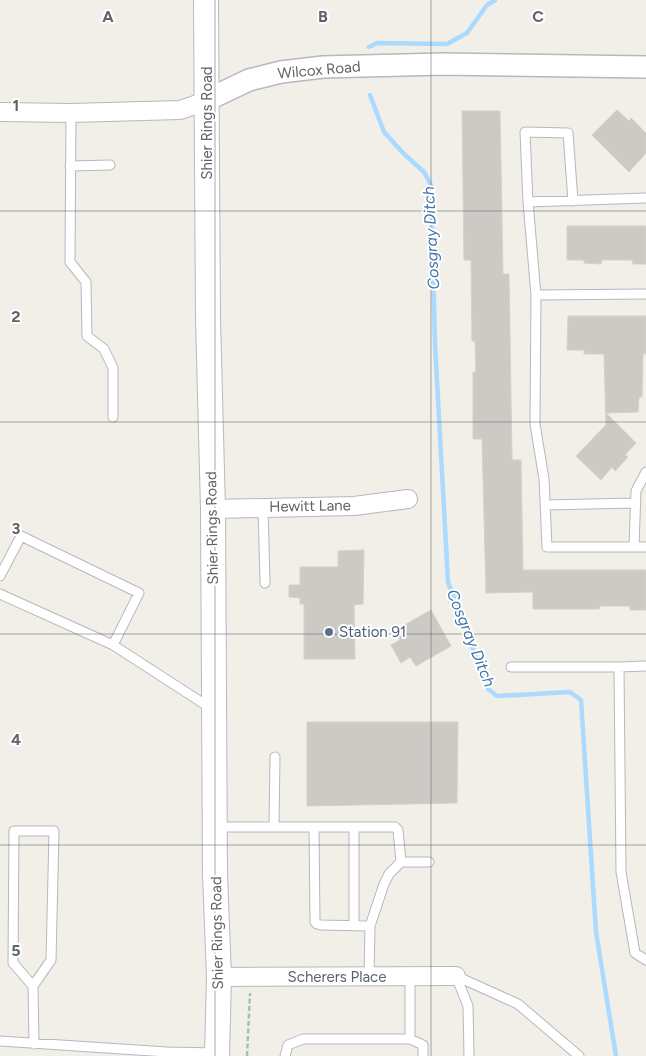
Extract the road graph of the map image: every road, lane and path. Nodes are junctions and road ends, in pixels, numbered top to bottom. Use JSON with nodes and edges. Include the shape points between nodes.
{"nodes":[{"id":1,"x":206,"y":0,"type":"edge"},
{"id":2,"x":646,"y":67,"type":"edge"},
{"id":3,"x":207,"y":100,"type":"junction"},
{"id":4,"x":0,"y":112,"type":"edge"},
{"id":5,"x":71,"y":113,"type":"junction"},
{"id":6,"x":110,"y":165,"type":"dead end"},
{"id":7,"x":70,"y":166,"type":"junction"},
{"id":8,"x":646,"y":198,"type":"edge"},
{"id":9,"x":573,"y":201,"type":"junction"},
{"id":10,"x":528,"y":202,"type":"junction"},
{"id":11,"x":646,"y":294,"type":"edge"},
{"id":12,"x":536,"y":295,"type":"junction"},
{"id":13,"x":113,"y":418,"type":"dead end"},
{"id":14,"x":646,"y":472,"type":"edge"},
{"id":15,"x":408,"y":499,"type":"dead end"},
{"id":16,"x":635,"y":503,"type":"junction"},
{"id":17,"x":545,"y":505,"type":"junction"},
{"id":18,"x":264,"y":507,"type":"junction"},
{"id":19,"x":213,"y":510,"type":"junction"},
{"id":20,"x":634,"y":547,"type":"junction"},
{"id":21,"x":646,"y":547,"type":"edge"},
{"id":22,"x":0,"y":576,"type":"edge"},
{"id":23,"x":265,"y":583,"type":"dead end"},
{"id":24,"x":0,"y":594,"type":"edge"},
{"id":25,"x":114,"y":645,"type":"junction"},
{"id":26,"x":646,"y":666,"type":"edge"},
{"id":27,"x":511,"y":667,"type":"dead end"},
{"id":28,"x":619,"y":667,"type":"junction"},
{"id":29,"x":214,"y":711,"type":"junction"},
{"id":30,"x":275,"y":757,"type":"dead end"},
{"id":31,"x":354,"y":826,"type":"junction"},
{"id":32,"x":215,"y":827,"type":"junction"},
{"id":33,"x":274,"y":827,"type":"junction"},
{"id":34,"x":314,"y":827,"type":"junction"},
{"id":35,"x":401,"y":862,"type":"junction"},
{"id":36,"x":429,"y":862,"type":"dead end"},
{"id":37,"x":354,"y":926,"type":"junction"},
{"id":38,"x":370,"y":926,"type":"junction"},
{"id":39,"x":646,"y":960,"type":"edge"},
{"id":40,"x":370,"y":976,"type":"junction"},
{"id":41,"x":410,"y":976,"type":"junction"},
{"id":42,"x":456,"y":976,"type":"junction"},
{"id":43,"x":219,"y":977,"type":"junction"},
{"id":44,"x":250,"y":977,"type":"junction"},
{"id":45,"x":33,"y":986,"type":"junction"},
{"id":46,"x":410,"y":1039,"type":"junction"},
{"id":47,"x":0,"y":1041,"type":"edge"},
{"id":48,"x":34,"y":1044,"type":"junction"},
{"id":49,"x":217,"y":1055,"type":"edge"},
{"id":50,"x":247,"y":1056,"type":"edge"},
{"id":51,"x":285,"y":1056,"type":"edge"},
{"id":52,"x":423,"y":1056,"type":"edge"},
{"id":53,"x":469,"y":1056,"type":"edge"},
{"id":54,"x":579,"y":1056,"type":"edge"}],
"edges":[{"from":1,"to":3,"type":"main road","name":"Shier Rings Road"},
{"from":2,"to":3,"type":"street","name":"Wilcox Road","via":[[443,64],[323,67],[249,80]]},
{"from":3,"to":5,"type":"street","name":"Wilcox Road","via":[[180,110]]},
{"from":3,"to":19,"type":"main road","name":"Shier Rings Road"},
{"from":4,"to":5,"type":"street","name":"Wilcox Road"},
{"from":5,"to":7,"type":"lane"},
{"from":6,"to":7,"type":"lane"},
{"from":7,"to":13,"type":"lane","via":[[70,262],[86,282],[87,336],[104,349],[113,368]]},
{"from":8,"to":9,"type":"lane"},
{"from":9,"to":10,"type":"lane"},
{"from":9,"to":10,"type":"lane","via":[[568,134],[525,132]]},
{"from":10,"to":12,"type":"lane"},
{"from":11,"to":12,"type":"lane"},
{"from":12,"to":17,"type":"lane","via":[[535,424]]},
{"from":14,"to":16,"type":"lane","via":[[636,491]]},
{"from":15,"to":18,"type":"street","name":"Hewitt Lane","via":[[354,506]]},
{"from":16,"to":17,"type":"lane"},
{"from":16,"to":20,"type":"lane"},
{"from":17,"to":20,"type":"lane","via":[[547,547]]},
{"from":18,"to":19,"type":"street","name":"Hewitt Lane"},
{"from":18,"to":23,"type":"lane"},
{"from":19,"to":29,"type":"main road","name":"Shier Rings Road"},
{"from":20,"to":21,"type":"lane"},
{"from":22,"to":25,"type":"lane","via":[[21,536],[139,593]]},
{"from":24,"to":25,"type":"lane"},
{"from":25,"to":29,"type":"lane"},
{"from":26,"to":28,"type":"lane"},
{"from":27,"to":28,"type":"lane"},
{"from":28,"to":39,"type":"lane","via":[[621,872],[635,953]]},
{"from":29,"to":32,"type":"main road","name":"Shier Rings Road"},
{"from":30,"to":33,"type":"lane"},
{"from":31,"to":34,"type":"lane"},
{"from":31,"to":35,"type":"lane","via":[[394,827],[398,830]]},
{"from":31,"to":37,"type":"lane"},
{"from":32,"to":33,"type":"lane"},
{"from":32,"to":43,"type":"main road","name":"Shier Rings Road"},
{"from":33,"to":34,"type":"lane"},
{"from":34,"to":37,"type":"lane","via":[[316,922]]},
{"from":35,"to":36,"type":"lane"},
{"from":35,"to":38,"type":"lane","via":[[384,884]]},
{"from":37,"to":38,"type":"lane"},
{"from":38,"to":40,"type":"lane"},
{"from":40,"to":41,"type":"street","name":"Scherers Place"},
{"from":40,"to":44,"type":"street","name":"Scherers Place"},
{"from":41,"to":42,"type":"street","name":"Scherers Place"},
{"from":41,"to":46,"type":"lane"},
{"from":42,"to":53,"type":"lane","via":[[468,1006]]},
{"from":42,"to":54,"type":"lane","via":[[518,1004]]},
{"from":43,"to":44,"type":"street","name":"Scherers Place"},
{"from":43,"to":49,"type":"main road","name":"Shier Rings Road"},
{"from":44,"to":50,"type":"path"},
{"from":45,"to":45,"type":"lane","via":[[51,960],[54,831],[14,831],[13,962]]},
{"from":45,"to":48,"type":"lane"},
{"from":46,"to":51,"type":"lane","via":[[303,1039],[288,1045]]},
{"from":46,"to":52,"type":"lane","via":[[423,1045]]},
{"from":47,"to":48,"type":"lane"},
{"from":48,"to":49,"type":"lane"}]}
